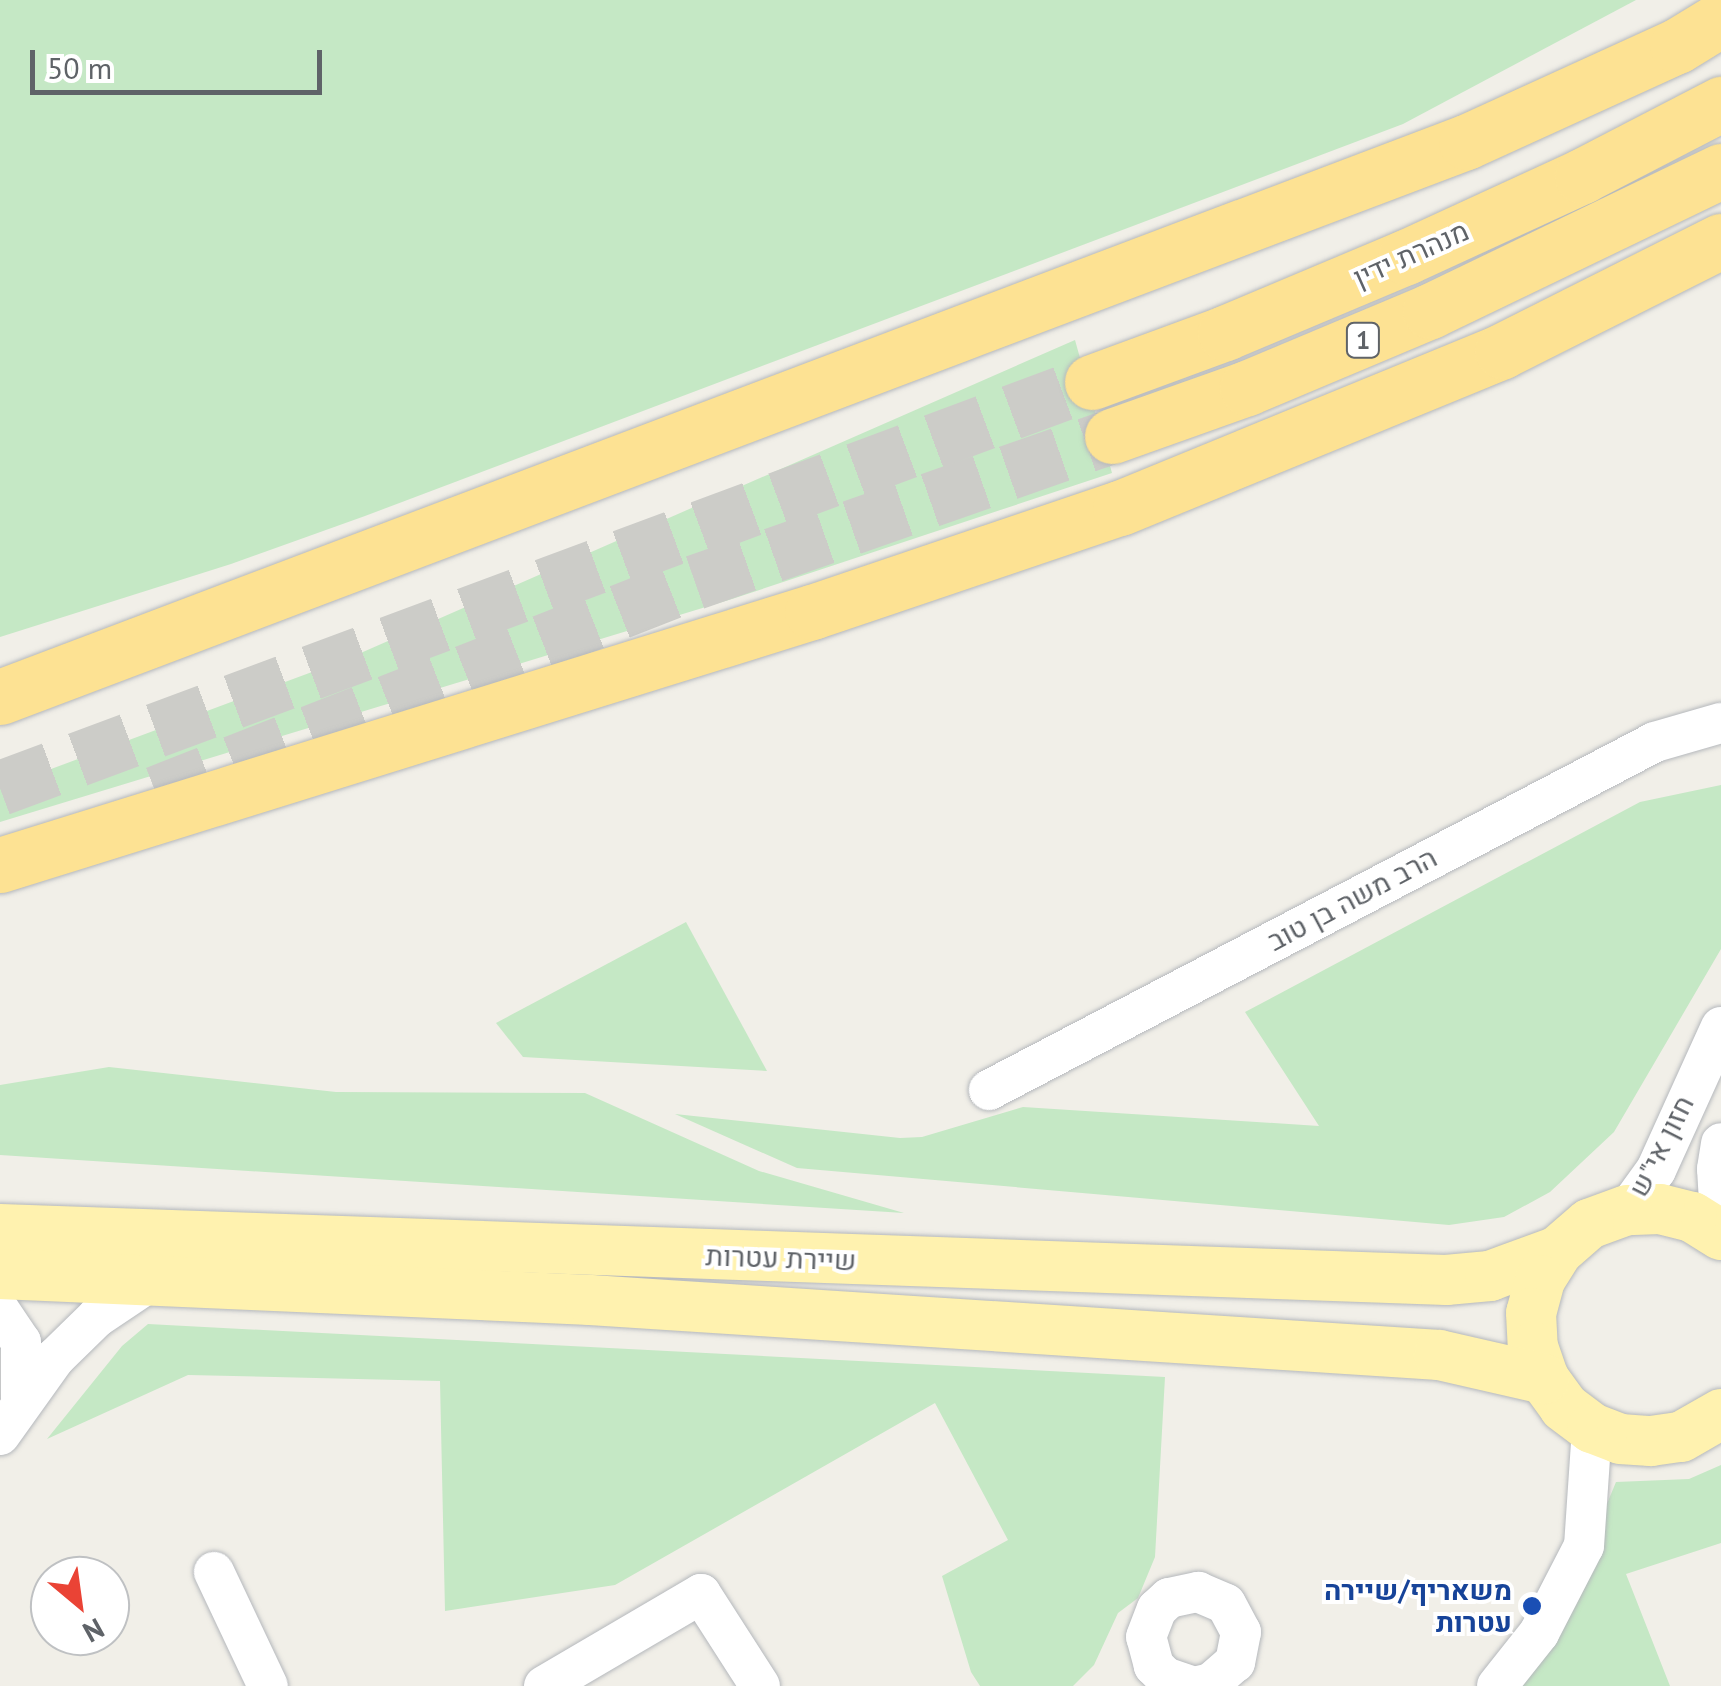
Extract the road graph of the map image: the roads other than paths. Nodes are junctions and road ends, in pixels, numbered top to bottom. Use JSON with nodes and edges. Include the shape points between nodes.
{"nodes":[{"id":1,"x":1691,"y":0,"type":"edge"},
{"id":2,"x":1721,"y":19,"type":"edge"},
{"id":3,"x":1721,"y":104,"type":"edge"},
{"id":4,"x":1466,"y":142,"type":"junction"},
{"id":5,"x":1721,"y":171,"type":"edge"},
{"id":6,"x":1721,"y":241,"type":"edge"},
{"id":7,"x":1092,"y":382,"type":"tunnel mouth"},
{"id":8,"x":1112,"y":436,"type":"tunnel mouth"},
{"id":9,"x":0,"y":698,"type":"edge"},
{"id":10,"x":1721,"y":723,"type":"edge"},
{"id":11,"x":0,"y":865,"type":"edge"},
{"id":12,"x":1721,"y":1027,"type":"edge"},
{"id":13,"x":989,"y":1090,"type":"dead end"},
{"id":14,"x":1721,"y":1143,"type":"edge"},
{"id":15,"x":1627,"y":1210,"type":"junction"},
{"id":16,"x":0,"y":1229,"type":"edge"},
{"id":17,"x":1721,"y":1234,"type":"edge"},
{"id":18,"x":1558,"y":1251,"type":"junction"},
{"id":19,"x":0,"y":1274,"type":"edge"},
{"id":20,"x":151,"y":1280,"type":"junction"},
{"id":21,"x":0,"y":1311,"type":"edge"},
{"id":22,"x":1544,"y":1379,"type":"junction"},
{"id":23,"x":11,"y":1418,"type":"edge"},
{"id":24,"x":1717,"y":1419,"type":"edge"},
{"id":25,"x":1592,"y":1428,"type":"junction"},
{"id":26,"x":214,"y":1572,"type":"dead end"},
{"id":27,"x":1142,"y":1676,"type":"edge"},
{"id":28,"x":268,"y":1686,"type":"edge"},
{"id":29,"x":544,"y":1686,"type":"edge"},
{"id":30,"x":760,"y":1686,"type":"edge"},
{"id":31,"x":1194,"y":1686,"type":"edge"},
{"id":32,"x":1497,"y":1686,"type":"edge"}],
"edges":[{"from":1,"to":4,"type":"highway"},
{"from":2,"to":4,"type":"highway","via":[[1678,46]]},
{"from":3,"to":7,"type":"highway","name":"מנהרת ידין","number":"1","via":[[1406,257]]},
{"from":4,"to":9,"type":"highway"},
{"from":5,"to":8,"type":"highway","number":"1","via":[[1430,311]]},
{"from":6,"to":11,"type":"highway","via":[[1502,351],[1120,508],[830,606]]},
{"from":10,"to":13,"type":"street","name":"הרב משה בן טוב","via":[[1656,742]]},
{"from":12,"to":15,"type":"street","name":"חזון אי\"ש","via":[[1656,1170]]},
{"from":14,"to":17,"type":"street","name":"חזון אי\"ש"},
{"from":15,"to":17,"type":"main road","via":[[1692,1217]]},
{"from":15,"to":18,"type":"main road","via":[[1589,1224]]},
{"from":16,"to":18,"type":"main road","name":"שיירת עטרות","via":[[1446,1280],[1490,1276]]},
{"from":18,"to":22,"type":"main road","via":[[1540,1280],[1532,1313],[1533,1347]]},
{"from":19,"to":20,"type":"main road","name":"שיירת עטרות"},
{"from":20,"to":22,"type":"main road","name":"שיירת עטרות","via":[[590,1300],[1439,1355]]},
{"from":20,"to":23,"type":"street","via":[[97,1317],[55,1358]]},
{"from":21,"to":23,"type":"street","via":[[21,1342]]},
{"from":22,"to":25,"type":"main road","via":[[1564,1407]]},
{"from":24,"to":25,"type":"main road","via":[[1681,1437],[1650,1442]]},
{"from":25,"to":32,"type":"street","via":[[1584,1546],[1539,1632]]},
{"from":26,"to":28,"type":"street"},
{"from":27,"to":31,"type":"street"},
{"from":27,"to":31,"type":"street","via":[[1157,1608],[1183,1593],[1214,1596],[1236,1617],[1241,1647],[1225,1674]]},
{"from":29,"to":30,"type":"street","via":[[701,1594]]}]}
